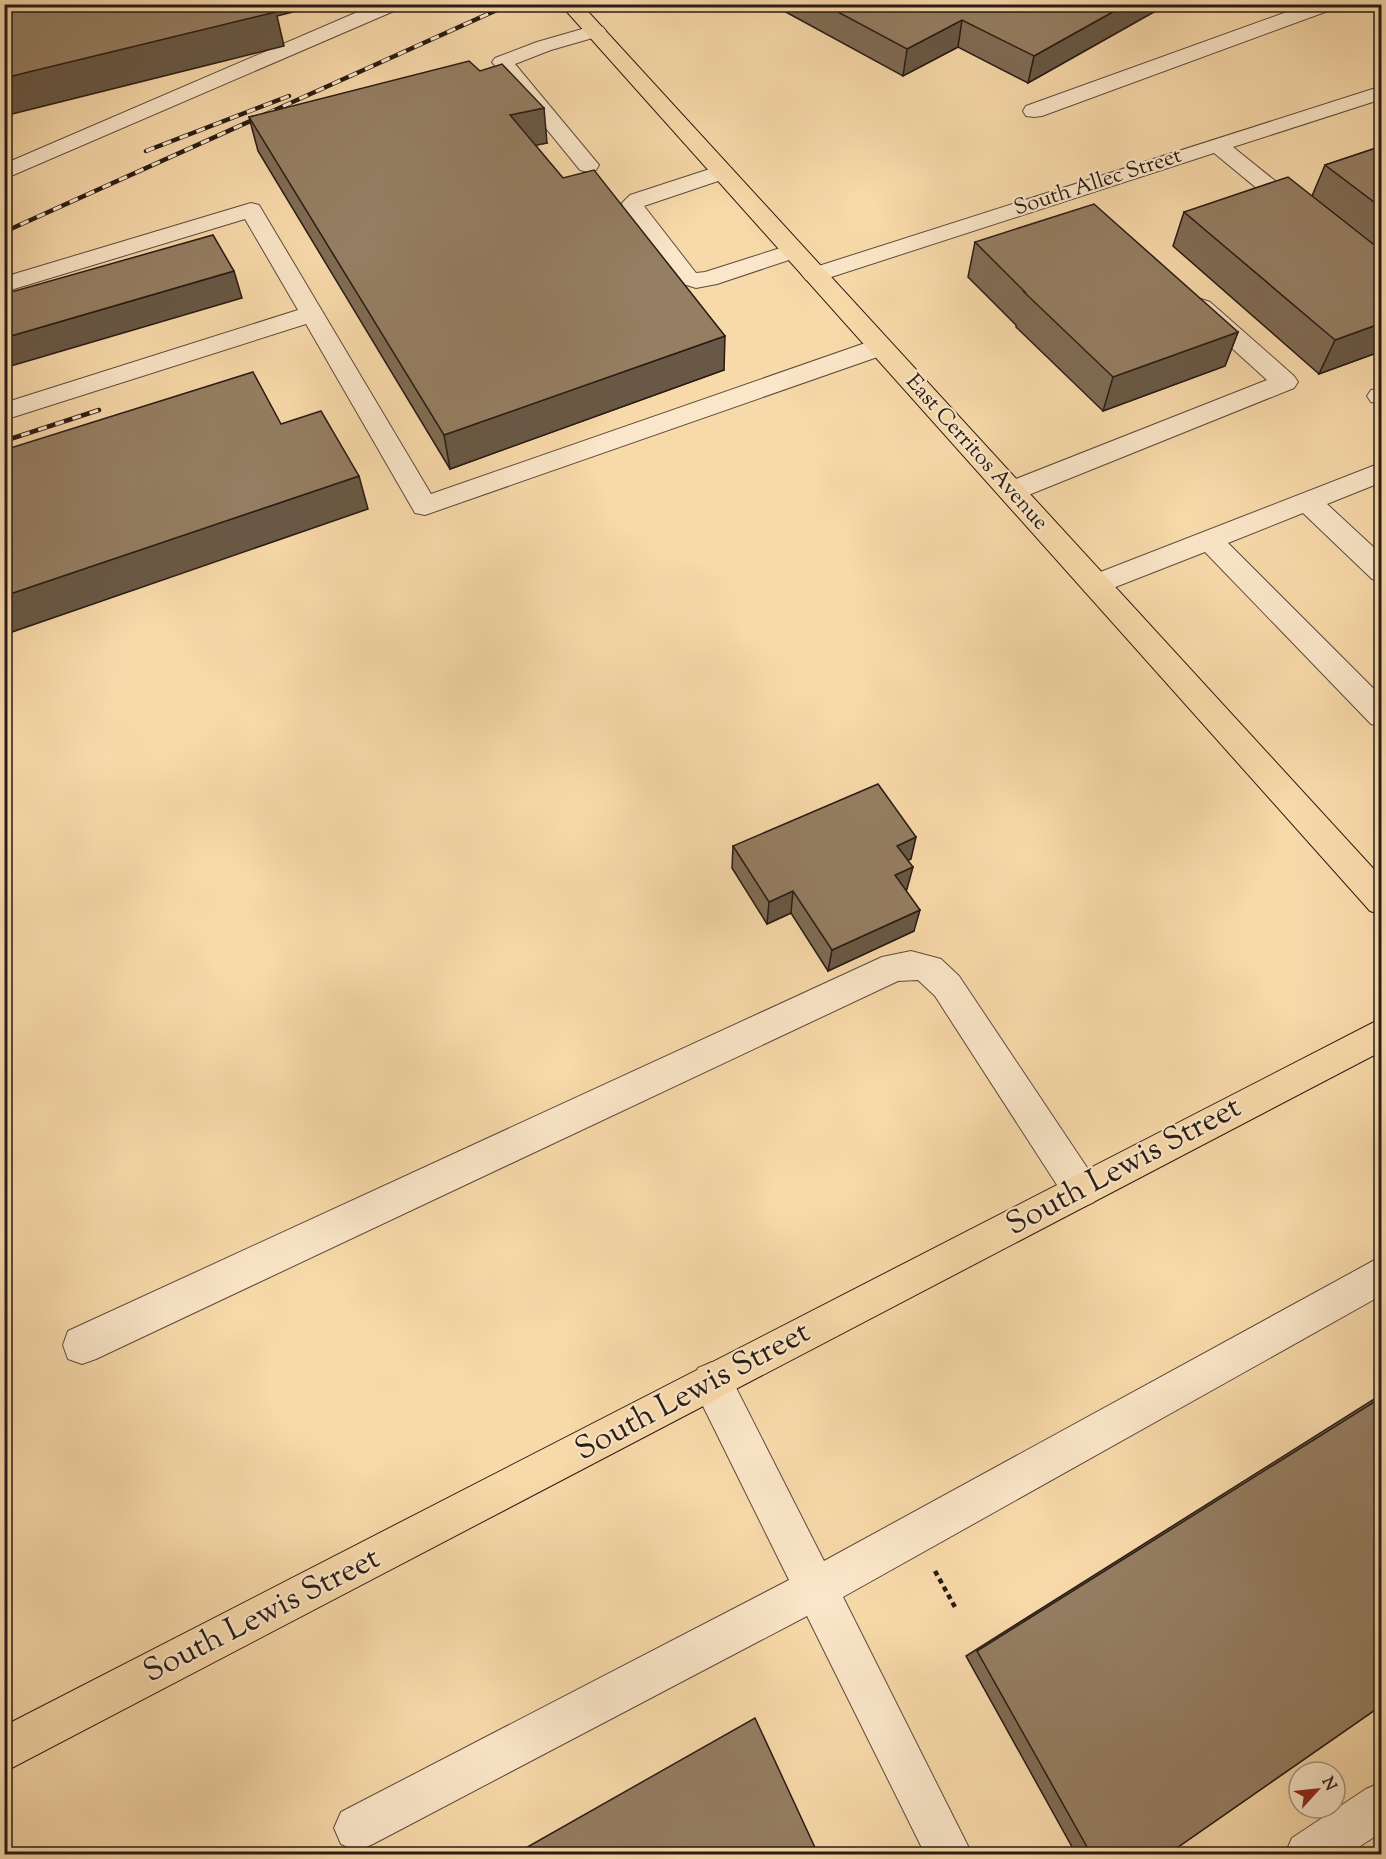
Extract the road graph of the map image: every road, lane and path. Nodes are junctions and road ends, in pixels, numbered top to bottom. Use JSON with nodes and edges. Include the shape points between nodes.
{"nodes":[{"id":1,"x":394,"y":4,"type":"edge"},
{"id":2,"x":570,"y":4,"type":"edge"},
{"id":3,"x":1329,"y":4,"type":"edge"},
{"id":4,"x":596,"y":31,"type":"junction"},
{"id":5,"x":502,"y":62,"type":"junction"},
{"id":6,"x":480,"y":70,"type":"edge"},
{"id":7,"x":1382,"y":92,"type":"edge"},
{"id":8,"x":1034,"y":111,"type":"dead end"},
{"id":9,"x":1217,"y":145,"type":"junction"},
{"id":10,"x":588,"y":165,"type":"dead end"},
{"id":11,"x":4,"y":172,"type":"edge"},
{"id":12,"x":722,"y":172,"type":"junction"},
{"id":13,"x":1071,"y":192,"type":"junction"},
{"id":14,"x":1089,"y":207,"type":"edge"},
{"id":15,"x":1321,"y":229,"type":"edge"},
{"id":16,"x":793,"y":251,"type":"junction"},
{"id":17,"x":814,"y":274,"type":"junction"},
{"id":18,"x":4,"y":285,"type":"edge"},
{"id":19,"x":1187,"y":294,"type":"edge"},
{"id":20,"x":312,"y":314,"type":"junction"},
{"id":21,"x":880,"y":347,"type":"junction"},
{"id":22,"x":4,"y":412,"type":"edge"},
{"id":23,"x":1382,"y":476,"type":"edge"},
{"id":24,"x":1012,"y":491,"type":"junction"},
{"id":25,"x":1306,"y":501,"type":"junction"},
{"id":26,"x":1209,"y":540,"type":"junction"},
{"id":27,"x":1382,"y":572,"type":"edge"},
{"id":28,"x":1095,"y":585,"type":"junction"},
{"id":29,"x":1382,"y":716,"type":"edge"},
{"id":30,"x":1382,"y":901,"type":"edge"},
{"id":31,"x":1382,"y":1033,"type":"edge"},
{"id":32,"x":1081,"y":1190,"type":"junction"},
{"id":33,"x":1382,"y":1274,"type":"edge"},
{"id":34,"x":82,"y":1345,"type":"dead end"},
{"id":35,"x":712,"y":1382,"type":"junction"},
{"id":36,"x":930,"y":1561,"type":"dead end"},
{"id":37,"x":815,"y":1589,"type":"junction"},
{"id":38,"x":955,"y":1607,"type":"dead end"},
{"id":39,"x":4,"y":1750,"type":"edge"},
{"id":40,"x":1382,"y":1805,"type":"edge"},
{"id":41,"x":357,"y":1828,"type":"dead end"},
{"id":42,"x":949,"y":1854,"type":"edge"},
{"id":43,"x":1308,"y":1854,"type":"edge"}],
"edges":[{"from":1,"to":11,"type":"street"},
{"from":2,"to":4,"type":"main road","name":"East Cerritos Avenue"},
{"from":3,"to":8,"type":"street"},
{"from":4,"to":5,"type":"street"},
{"from":4,"to":12,"type":"main road","name":"East Cerritos Avenue"},
{"from":5,"to":6,"type":"street"},
{"from":5,"to":10,"type":"street"},
{"from":7,"to":9,"type":"street","name":"South Allec Street"},
{"from":9,"to":13,"type":"street","name":"South Allec Street"},
{"from":9,"to":15,"type":"street"},
{"from":12,"to":16,"type":"main road","name":"East Cerritos Avenue"},
{"from":12,"to":16,"type":"street","via":[[633,203],[688,278],[709,279]]},
{"from":13,"to":14,"type":"street"},
{"from":13,"to":17,"type":"street","name":"South Allec Street"},
{"from":16,"to":17,"type":"main road","name":"East Cerritos Avenue"},
{"from":17,"to":21,"type":"main road","name":"East Cerritos Avenue"},
{"from":18,"to":20,"type":"street","via":[[250,210]]},
{"from":19,"to":24,"type":"street","via":[[1285,382]]},
{"from":20,"to":21,"type":"street","via":[[424,506]]},
{"from":20,"to":22,"type":"street"},
{"from":21,"to":24,"type":"main road","name":"East Cerritos Avenue"},
{"from":23,"to":25,"type":"street","via":[[1378,473]]},
{"from":24,"to":28,"type":"main road","name":"East Cerritos Avenue"},
{"from":25,"to":26,"type":"street"},
{"from":25,"to":27,"type":"street"},
{"from":26,"to":28,"type":"street"},
{"from":26,"to":29,"type":"street"},
{"from":28,"to":30,"type":"main road","name":"East Cerritos Avenue"},
{"from":31,"to":32,"type":"main road","name":"South Lewis Street"},
{"from":32,"to":34,"type":"street","via":[[947,986],[935,972],[911,964],[894,967]]},
{"from":32,"to":35,"type":"main road","name":"South Lewis Street"},
{"from":33,"to":37,"type":"street"},
{"from":35,"to":37,"type":"street"},
{"from":35,"to":39,"type":"main road","name":"South Lewis Street"},
{"from":36,"to":38,"type":"path"},
{"from":37,"to":41,"type":"street"},
{"from":37,"to":42,"type":"street"},
{"from":40,"to":43,"type":"street"}]}
